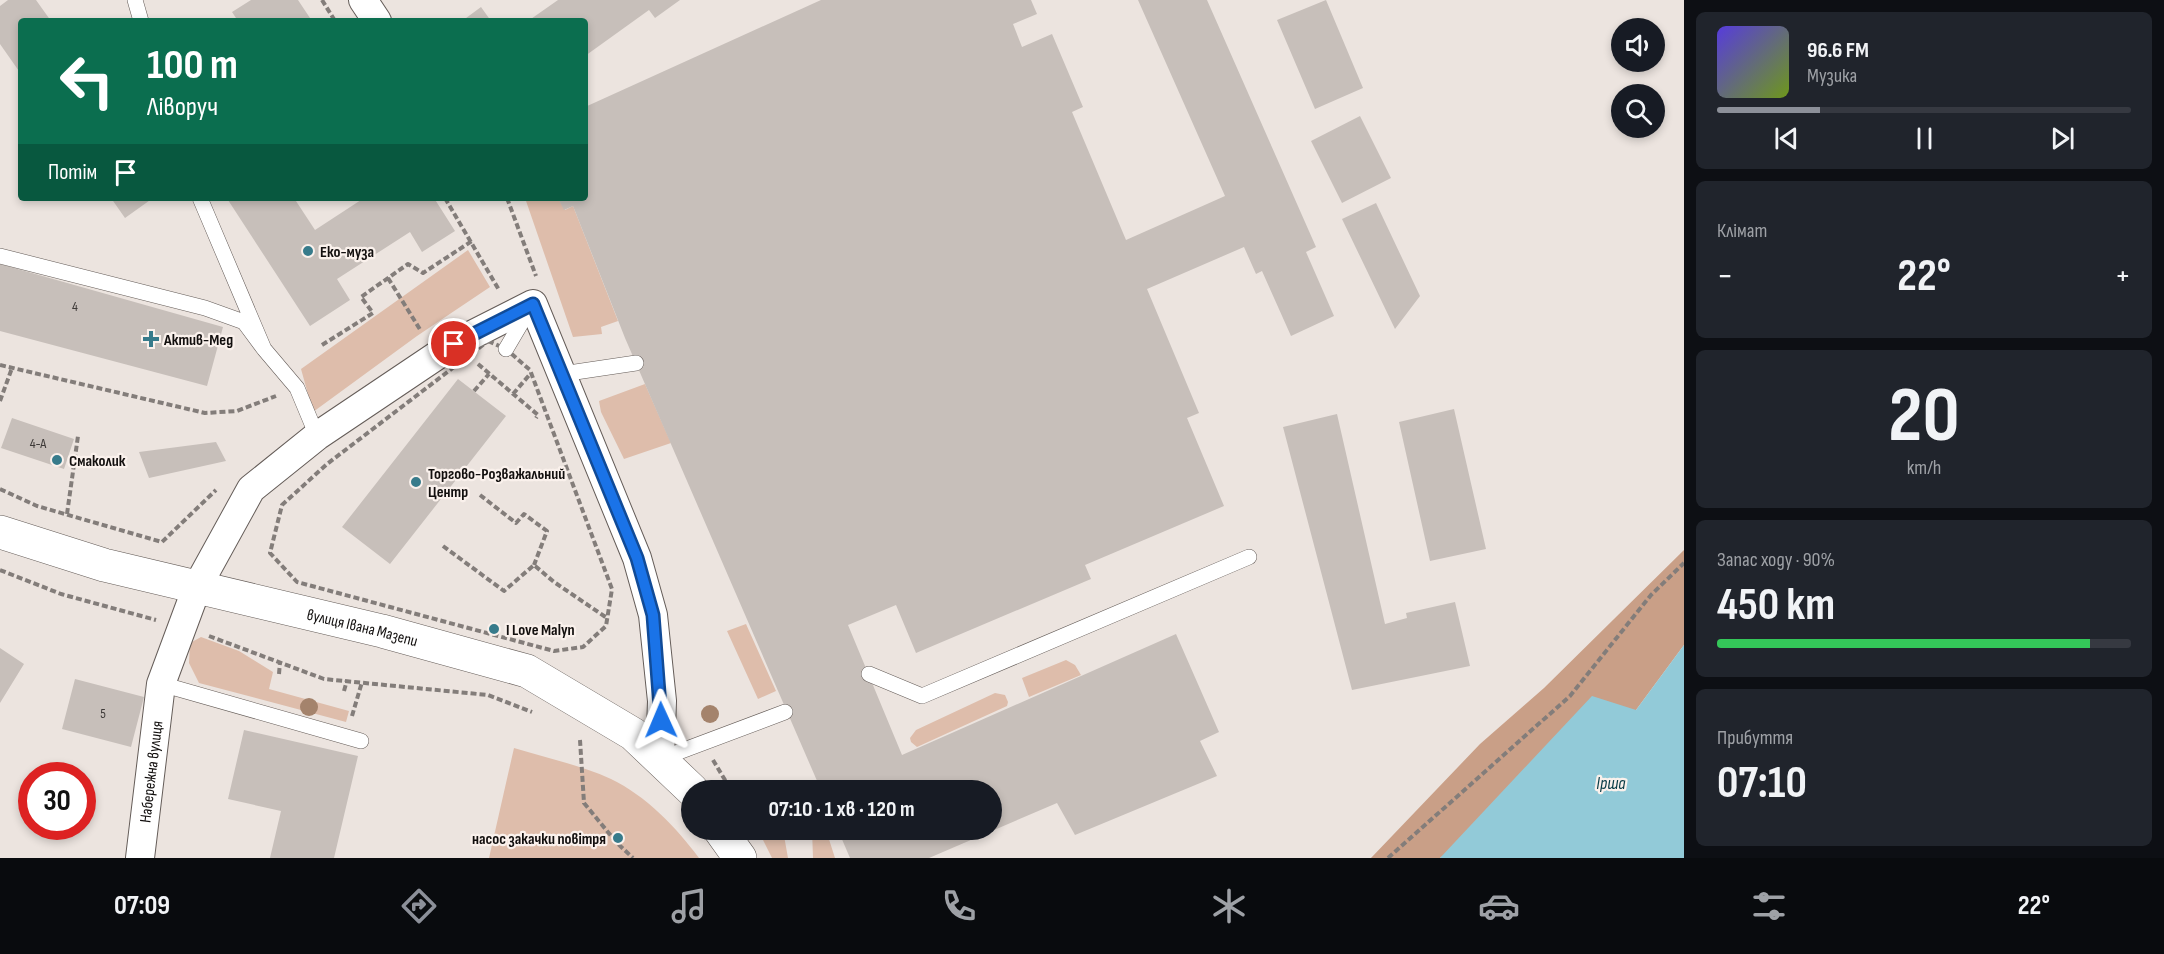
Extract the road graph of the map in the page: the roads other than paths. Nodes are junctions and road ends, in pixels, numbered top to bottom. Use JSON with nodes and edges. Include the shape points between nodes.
{"nodes":[{"id":1,"x":135,"y":0,"type":"edge"},
{"id":2,"x":363,"y":0,"type":"edge"},
{"id":3,"x":140,"y":18,"type":"edge"},
{"id":4,"x":375,"y":18,"type":"edge"},
{"id":5,"x":201,"y":201,"type":"edge"},
{"id":6,"x":0,"y":256,"type":"edge"},
{"id":7,"x":533,"y":304,"type":"junction"},
{"id":8,"x":264,"y":349,"type":"junction"},
{"id":9,"x":506,"y":349,"type":"road end"},
{"id":10,"x":636,"y":363,"type":"dead end"},
{"id":11,"x":562,"y":374,"type":"junction"},
{"id":12,"x":318,"y":436,"type":"junction"},
{"id":13,"x":1,"y":534,"type":"edge"},
{"id":14,"x":1249,"y":557,"type":"dead end"},
{"id":15,"x":197,"y":587,"type":"junction"},
{"id":16,"x":869,"y":674,"type":"dead end"},
{"id":17,"x":161,"y":684,"type":"junction"},
{"id":18,"x":785,"y":712,"type":"dead end"},
{"id":19,"x":361,"y":741,"type":"dead end"},
{"id":20,"x":660,"y":759,"type":"junction"},
{"id":21,"x":682,"y":780,"type":"edge"},
{"id":22,"x":727,"y":840,"type":"edge"},
{"id":23,"x":140,"y":858,"type":"edge"},
{"id":24,"x":740,"y":858,"type":"edge"}],
"edges":[{"from":1,"to":3,"type":"lane"},
{"from":2,"to":4,"type":"street"},
{"from":5,"to":8,"type":"lane"},
{"from":6,"to":8,"type":"lane","via":[[205,308],[244,322]]},
{"from":7,"to":9,"type":"lane"},
{"from":7,"to":11,"type":"street"},
{"from":7,"to":12,"type":"street","name":"Набережна вулиця","via":[[454,344]]},
{"from":8,"to":12,"type":"lane","via":[[297,388]]},
{"from":10,"to":11,"type":"lane"},
{"from":11,"to":20,"type":"street","via":[[637,558],[653,615],[662,701]]},
{"from":12,"to":15,"type":"street","name":"Набережна вулиця","via":[[251,489]]},
{"from":13,"to":15,"type":"main road","name":"вулиця Івана Мазепи","via":[[104,565]]},
{"from":14,"to":16,"type":"lane","via":[[922,696]]},
{"from":15,"to":17,"type":"street","name":"Набережна вулиця"},
{"from":15,"to":20,"type":"main road","name":"вулиця Івана Мазепи","via":[[527,671],[633,734]]},
{"from":17,"to":19,"type":"lane"},
{"from":17,"to":23,"type":"street","name":"Набережна вулиця"},
{"from":18,"to":20,"type":"lane"},
{"from":20,"to":21,"type":"main road","name":"вулиця Івана Мазепи"},
{"from":22,"to":24,"type":"main road"}]}
